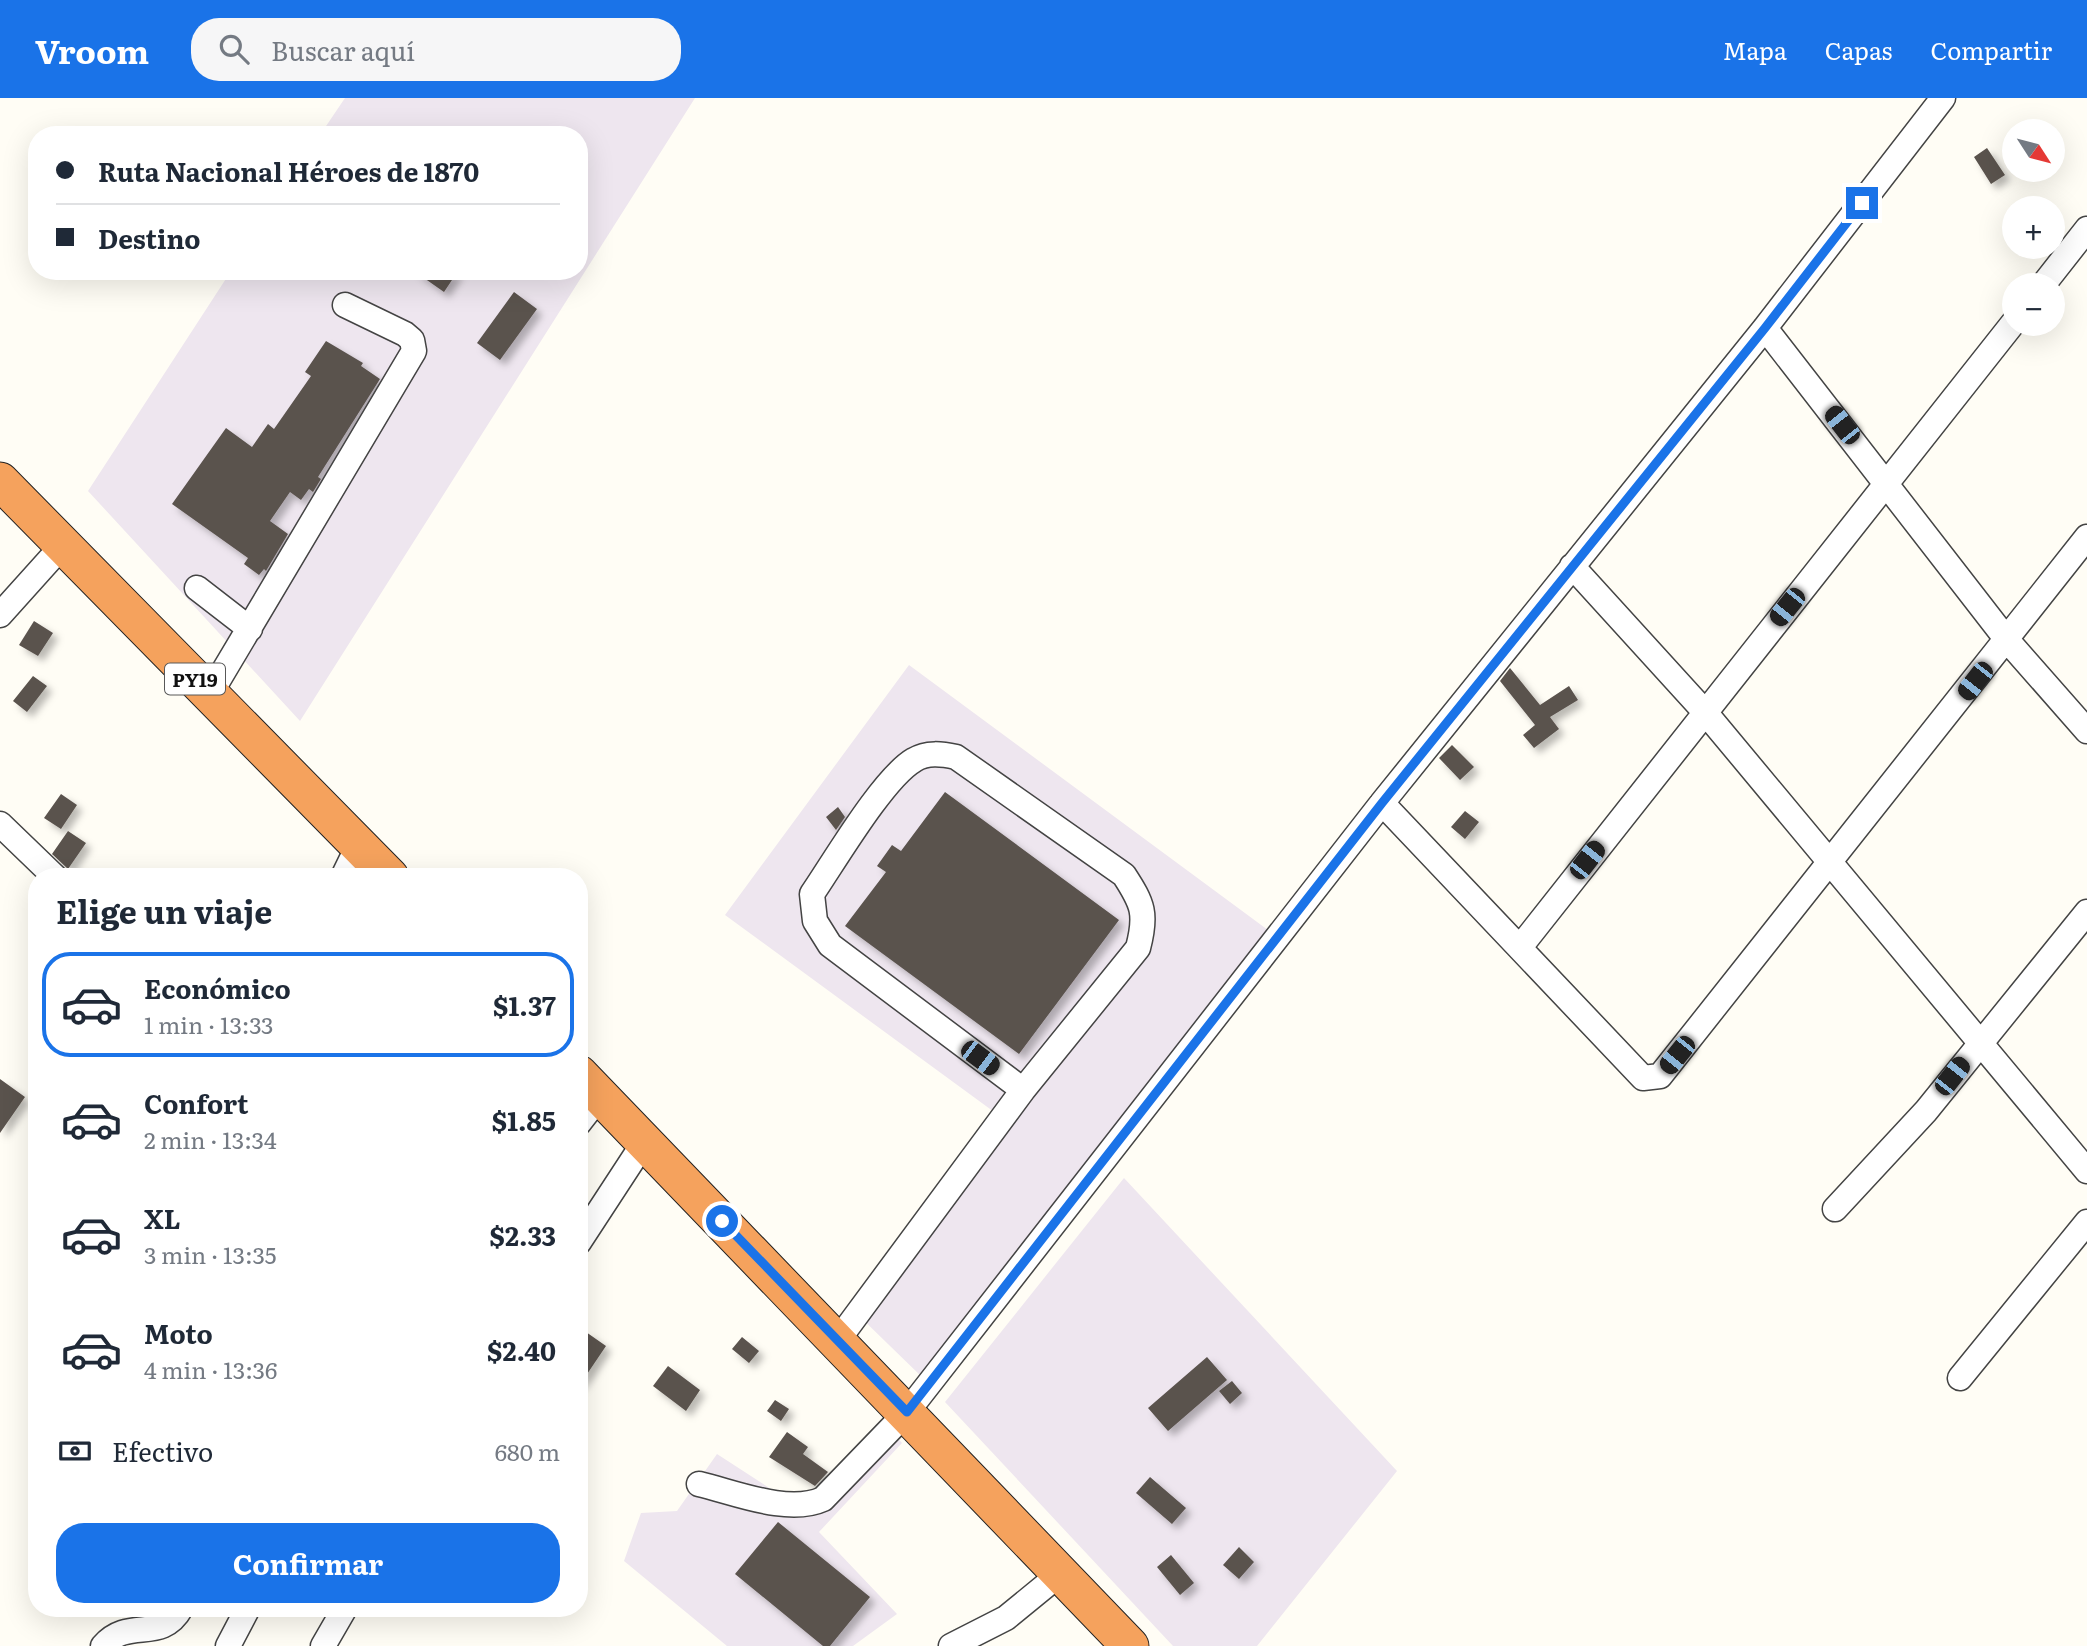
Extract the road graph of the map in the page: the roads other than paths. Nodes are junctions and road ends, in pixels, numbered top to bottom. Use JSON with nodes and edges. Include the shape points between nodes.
{"nodes":[{"id":1,"x":1943,"y":98,"type":"edge"},
{"id":2,"x":2087,"y":229,"type":"edge"},
{"id":3,"x":2052,"y":273,"type":"edge"},
{"id":4,"x":345,"y":305,"type":"dead end"},
{"id":5,"x":1765,"y":328,"type":"junction"},
{"id":6,"x":2003,"y":336,"type":"edge"},
{"id":7,"x":0,"y":481,"type":"edge"},
{"id":8,"x":1887,"y":483,"type":"junction"},
{"id":9,"x":2087,"y":537,"type":"edge"},
{"id":10,"x":62,"y":546,"type":"junction"},
{"id":11,"x":1572,"y":566,"type":"junction"},
{"id":12,"x":197,"y":588,"type":"dead end"},
{"id":13,"x":0,"y":615,"type":"edge"},
{"id":14,"x":250,"y":629,"type":"junction"},
{"id":15,"x":2007,"y":640,"type":"junction"},
{"id":16,"x":210,"y":694,"type":"junction"},
{"id":17,"x":1704,"y":711,"type":"junction"},
{"id":18,"x":2087,"y":732,"type":"edge"},
{"id":19,"x":1382,"y":803,"type":"junction"},
{"id":20,"x":0,"y":824,"type":"edge"},
{"id":21,"x":359,"y":844,"type":"junction"},
{"id":22,"x":1830,"y":866,"type":"junction"},
{"id":23,"x":46,"y":868,"type":"edge"},
{"id":24,"x":348,"y":868,"type":"edge"},
{"id":25,"x":382,"y":868,"type":"edge"},
{"id":26,"x":2087,"y":912,"type":"edge"},
{"id":27,"x":1521,"y":946,"type":"junction"},
{"id":28,"x":1979,"y":1041,"type":"junction"},
{"id":29,"x":1023,"y":1090,"type":"junction"},
{"id":30,"x":588,"y":1099,"type":"edge"},
{"id":31,"x":645,"y":1141,"type":"junction"},
{"id":32,"x":2087,"y":1171,"type":"edge"},
{"id":33,"x":1835,"y":1209,"type":"dead end"},
{"id":34,"x":2087,"y":1222,"type":"edge"},
{"id":35,"x":588,"y":1228,"type":"edge"},
{"id":36,"x":838,"y":1340,"type":"junction"},
{"id":37,"x":1959,"y":1378,"type":"dead end"},
{"id":38,"x":907,"y":1412,"type":"junction"},
{"id":39,"x":699,"y":1484,"type":"dead end"},
{"id":40,"x":1061,"y":1573,"type":"junction"},
{"id":41,"x":176,"y":1617,"type":"edge"},
{"id":42,"x":243,"y":1617,"type":"edge"},
{"id":43,"x":340,"y":1617,"type":"edge"},
{"id":44,"x":103,"y":1646,"type":"edge"},
{"id":45,"x":228,"y":1646,"type":"edge"},
{"id":46,"x":323,"y":1646,"type":"edge"},
{"id":47,"x":951,"y":1646,"type":"edge"},
{"id":48,"x":1130,"y":1646,"type":"edge"}],
"edges":[{"from":1,"to":5,"type":"street"},
{"from":2,"to":3,"type":"street"},
{"from":4,"to":14,"type":"street","via":[[405,334],[414,351]]},
{"from":5,"to":8,"type":"street"},
{"from":5,"to":11,"type":"street"},
{"from":6,"to":8,"type":"street"},
{"from":7,"to":10,"type":"highway","number":"PY19"},
{"from":8,"to":15,"type":"street"},
{"from":8,"to":17,"type":"street"},
{"from":9,"to":15,"type":"street"},
{"from":10,"to":13,"type":"street"},
{"from":10,"to":16,"type":"highway","number":"PY19"},
{"from":11,"to":17,"type":"street"},
{"from":11,"to":19,"type":"street"},
{"from":12,"to":14,"type":"street"},
{"from":14,"to":16,"type":"street"},
{"from":15,"to":18,"type":"street"},
{"from":15,"to":22,"type":"street"},
{"from":16,"to":21,"type":"highway","number":"PY19"},
{"from":17,"to":22,"type":"street"},
{"from":17,"to":27,"type":"street"},
{"from":19,"to":27,"type":"street"},
{"from":19,"to":38,"type":"street"},
{"from":20,"to":23,"type":"street"},
{"from":21,"to":24,"type":"street"},
{"from":21,"to":25,"type":"highway","number":"PY19"},
{"from":22,"to":27,"type":"street","via":[[1653,1079],[1643,1078]]},
{"from":22,"to":28,"type":"street"},
{"from":26,"to":28,"type":"street"},
{"from":28,"to":32,"type":"street"},
{"from":28,"to":33,"type":"street","via":[[1926,1111]]},
{"from":29,"to":29,"type":"street","via":[[1138,948],[1145,921],[1140,898],[1124,875],[956,757],[936,753],[915,758],[896,774],[812,894],[815,921],[830,945]]},
{"from":29,"to":36,"type":"street"},
{"from":30,"to":31,"type":"highway"},
{"from":31,"to":35,"type":"street"},
{"from":31,"to":36,"type":"highway"},
{"from":34,"to":37,"type":"street"},
{"from":36,"to":38,"type":"highway"},
{"from":38,"to":39,"type":"street","via":[[814,1503],[775,1502]]},
{"from":38,"to":40,"type":"highway"},
{"from":40,"to":47,"type":"street","via":[[1006,1618]]},
{"from":40,"to":48,"type":"highway"},
{"from":41,"to":44,"type":"street","via":[[163,1628],[116,1633]]},
{"from":42,"to":45,"type":"street"},
{"from":43,"to":46,"type":"street"}]}
